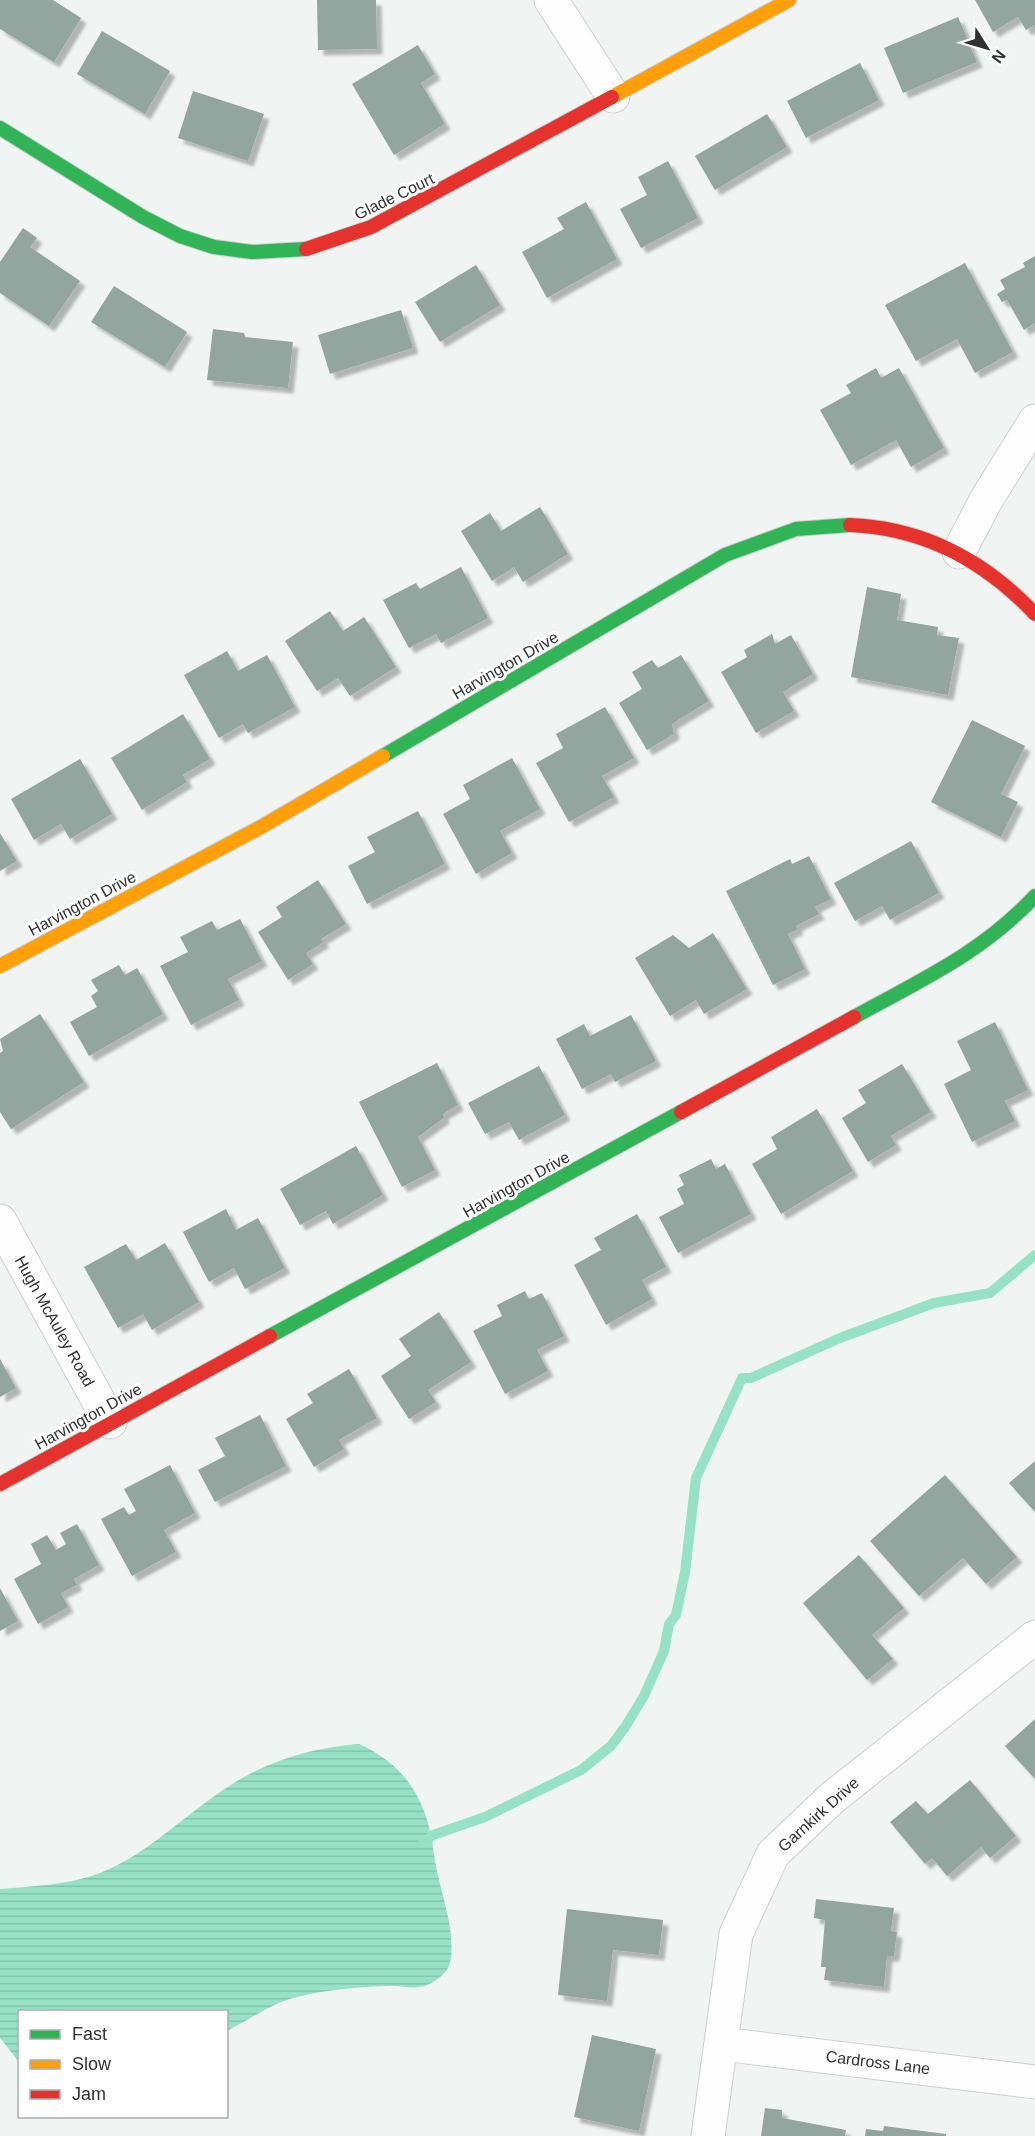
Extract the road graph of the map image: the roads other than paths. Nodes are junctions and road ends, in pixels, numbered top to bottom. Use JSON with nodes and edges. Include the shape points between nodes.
{"nodes":[{"id":1,"x":551,"y":0,"type":"edge"},
{"id":2,"x":789,"y":0,"type":"edge"},
{"id":3,"x":613,"y":96,"type":"junction"},
{"id":4,"x":0,"y":128,"type":"edge"},
{"id":5,"x":1035,"y":421,"type":"edge"},
{"id":6,"x":959,"y":552,"type":"junction"},
{"id":7,"x":1035,"y":614,"type":"edge"},
{"id":8,"x":1035,"y":896,"type":"edge"},
{"id":9,"x":0,"y":966,"type":"edge"},
{"id":10,"x":0,"y":1221,"type":"edge"},
{"id":11,"x":110,"y":1422,"type":"junction"},
{"id":12,"x":0,"y":1484,"type":"edge"},
{"id":13,"x":1035,"y":1637,"type":"edge"},
{"id":14,"x":721,"y":2044,"type":"junction"},
{"id":15,"x":1035,"y":2082,"type":"edge"},
{"id":16,"x":708,"y":2136,"type":"edge"}],
"edges":[{"from":1,"to":3,"type":"street"},
{"from":2,"to":3,"type":"street","name":"Glade Court"},
{"from":3,"to":4,"type":"street","name":"Glade Court","via":[[371,227],[300,251],[252,252],[214,247],[180,236]]},
{"from":5,"to":6,"type":"street"},
{"from":6,"to":7,"type":"street","name":"Harvington Drive","via":[[985,565],[1012,586]]},
{"from":6,"to":9,"type":"street","name":"Harvington Drive","via":[[885,526],[848,523],[806,527],[725,555],[261,827]]},
{"from":8,"to":11,"type":"street","name":"Harvington Drive","via":[[1008,925],[960,959]]},
{"from":10,"to":11,"type":"street","name":"Hugh McAuley Road"},
{"from":11,"to":12,"type":"street","name":"Harvington Drive"},
{"from":13,"to":14,"type":"street","name":"Garnkirk Drive","via":[[840,1791],[773,1854],[736,1934]]},
{"from":14,"to":15,"type":"street","name":"Cardross Lane"},
{"from":14,"to":16,"type":"street","name":"Garnkirk Drive"}]}
